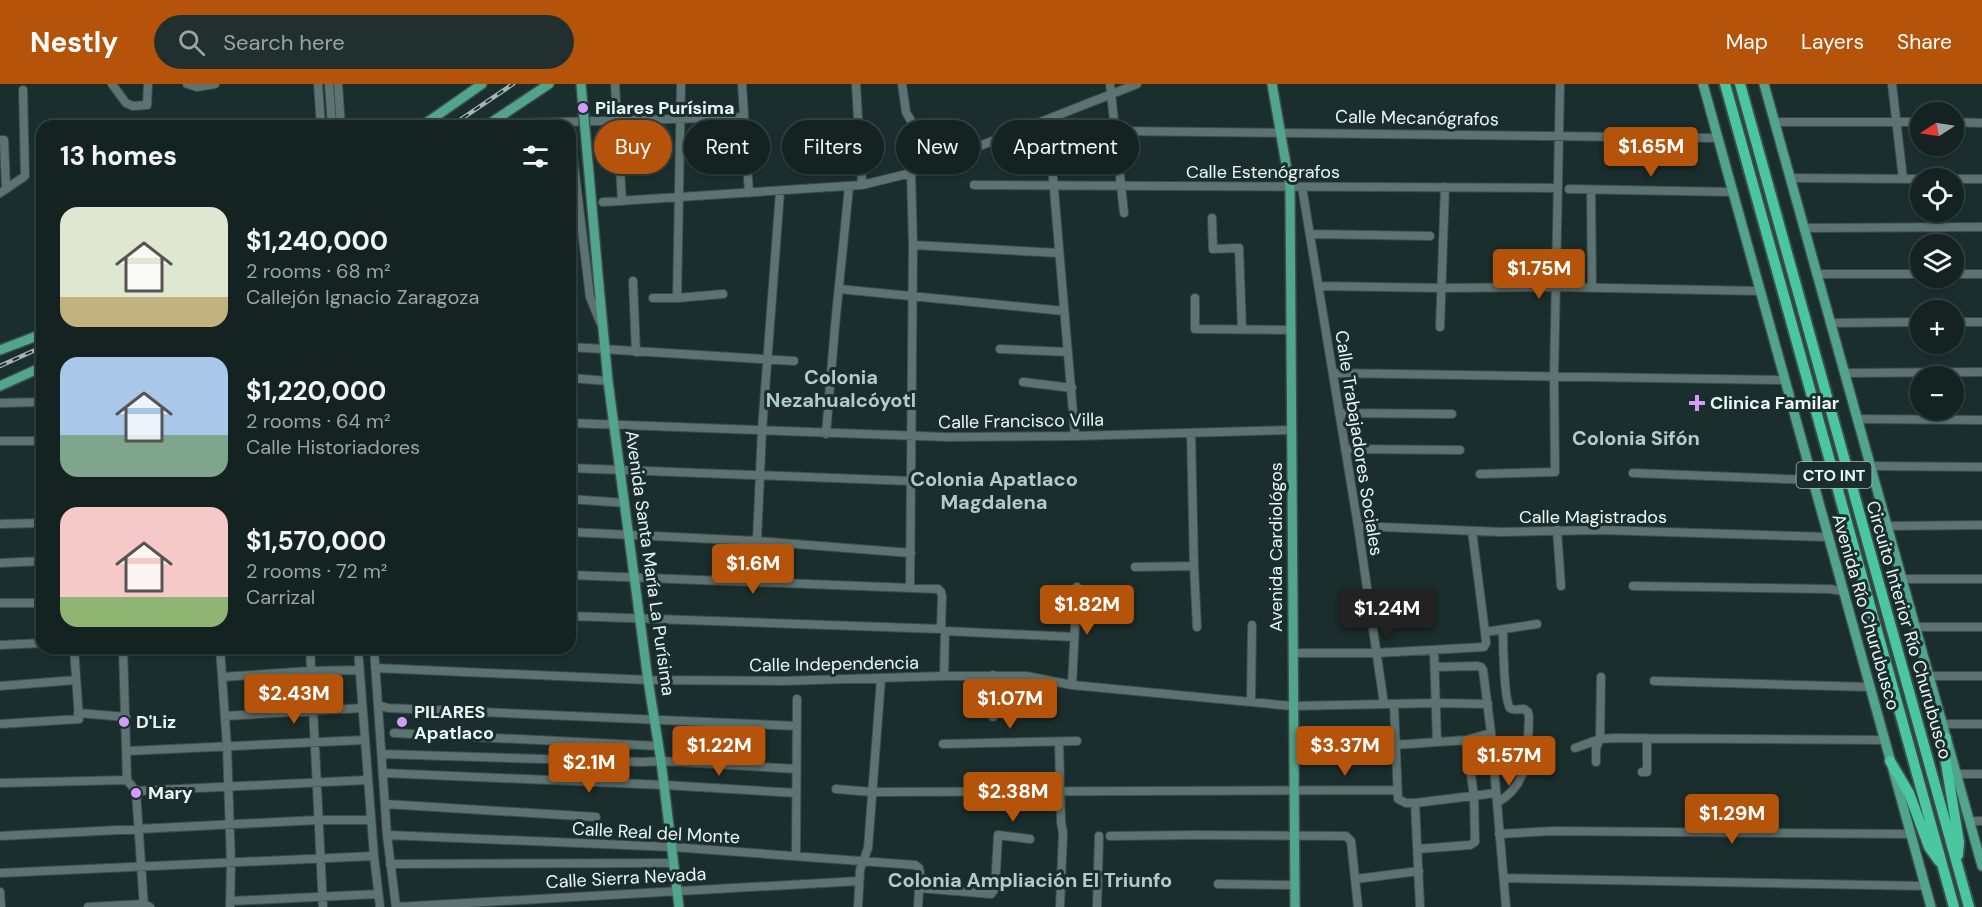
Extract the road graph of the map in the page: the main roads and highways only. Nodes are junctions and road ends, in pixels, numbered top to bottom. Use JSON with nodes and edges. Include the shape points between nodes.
{"nodes":[{"id":1,"x":482,"y":84,"type":"edge"},
{"id":2,"x":549,"y":84,"type":"edge"},
{"id":3,"x":581,"y":84,"type":"edge"},
{"id":4,"x":1272,"y":84,"type":"edge"},
{"id":5,"x":1702,"y":84,"type":"edge"},
{"id":6,"x":1725,"y":84,"type":"edge"},
{"id":7,"x":1740,"y":84,"type":"edge"},
{"id":8,"x":1764,"y":84,"type":"edge"},
{"id":9,"x":431,"y":120,"type":"edge"},
{"id":10,"x":496,"y":120,"type":"edge"},
{"id":11,"x":36,"y":336,"type":"edge"},
{"id":12,"x":0,"y":350,"type":"edge"},
{"id":13,"x":36,"y":370,"type":"edge"},
{"id":14,"x":0,"y":386,"type":"edge"},
{"id":15,"x":1946,"y":738,"type":"junction"},
{"id":16,"x":1890,"y":761,"type":"junction"},
{"id":17,"x":1957,"y":864,"type":"junction"},
{"id":18,"x":1943,"y":866,"type":"junction"},
{"id":19,"x":1982,"y":866,"type":"edge"},
{"id":20,"x":679,"y":907,"type":"edge"},
{"id":21,"x":1295,"y":907,"type":"edge"},
{"id":22,"x":1931,"y":907,"type":"edge"},
{"id":23,"x":1954,"y":907,"type":"edge"},
{"id":24,"x":1969,"y":907,"type":"edge"}],
"edges":[{"from":1,"to":9,"type":"main road"},
{"from":2,"to":10,"type":"main road"},
{"from":3,"to":20,"type":"main road","name":"Avenida Santa María La Purísima","bridge":true,"via":[[608,381]]},
{"from":4,"to":21,"type":"main road","name":"Avenida Cardiológos","via":[[1290,187]]},
{"from":5,"to":16,"type":"main road","name":"Avenida Río Churubusco","number":"CTO INT"},
{"from":6,"to":18,"type":"highway","name":"Circuito Interior Río Churubusco","number":"CTO INT"},
{"from":7,"to":17,"type":"highway","name":"Circuito Interior Río Churubusco","number":"CTO INT"},
{"from":8,"to":15,"type":"main road","number":"CTO INT"},
{"from":11,"to":12,"type":"main road"},
{"from":13,"to":14,"type":"main road"},
{"from":15,"to":17,"type":"highway","via":[[1945,757],[1959,842]]},
{"from":15,"to":19,"type":"main road","number":"CTO INT"},
{"from":16,"to":18,"type":"highway","via":[[1909,794],[1929,847]]},
{"from":16,"to":22,"type":"main road","name":"Avenida Río Churubusco","number":"CTO INT"},
{"from":17,"to":24,"type":"highway","name":"Circuito Interior Río Churubusco","number":"CTO INT"},
{"from":18,"to":23,"type":"highway","name":"Circuito Interior Río Churubusco","number":"CTO INT"}]}
